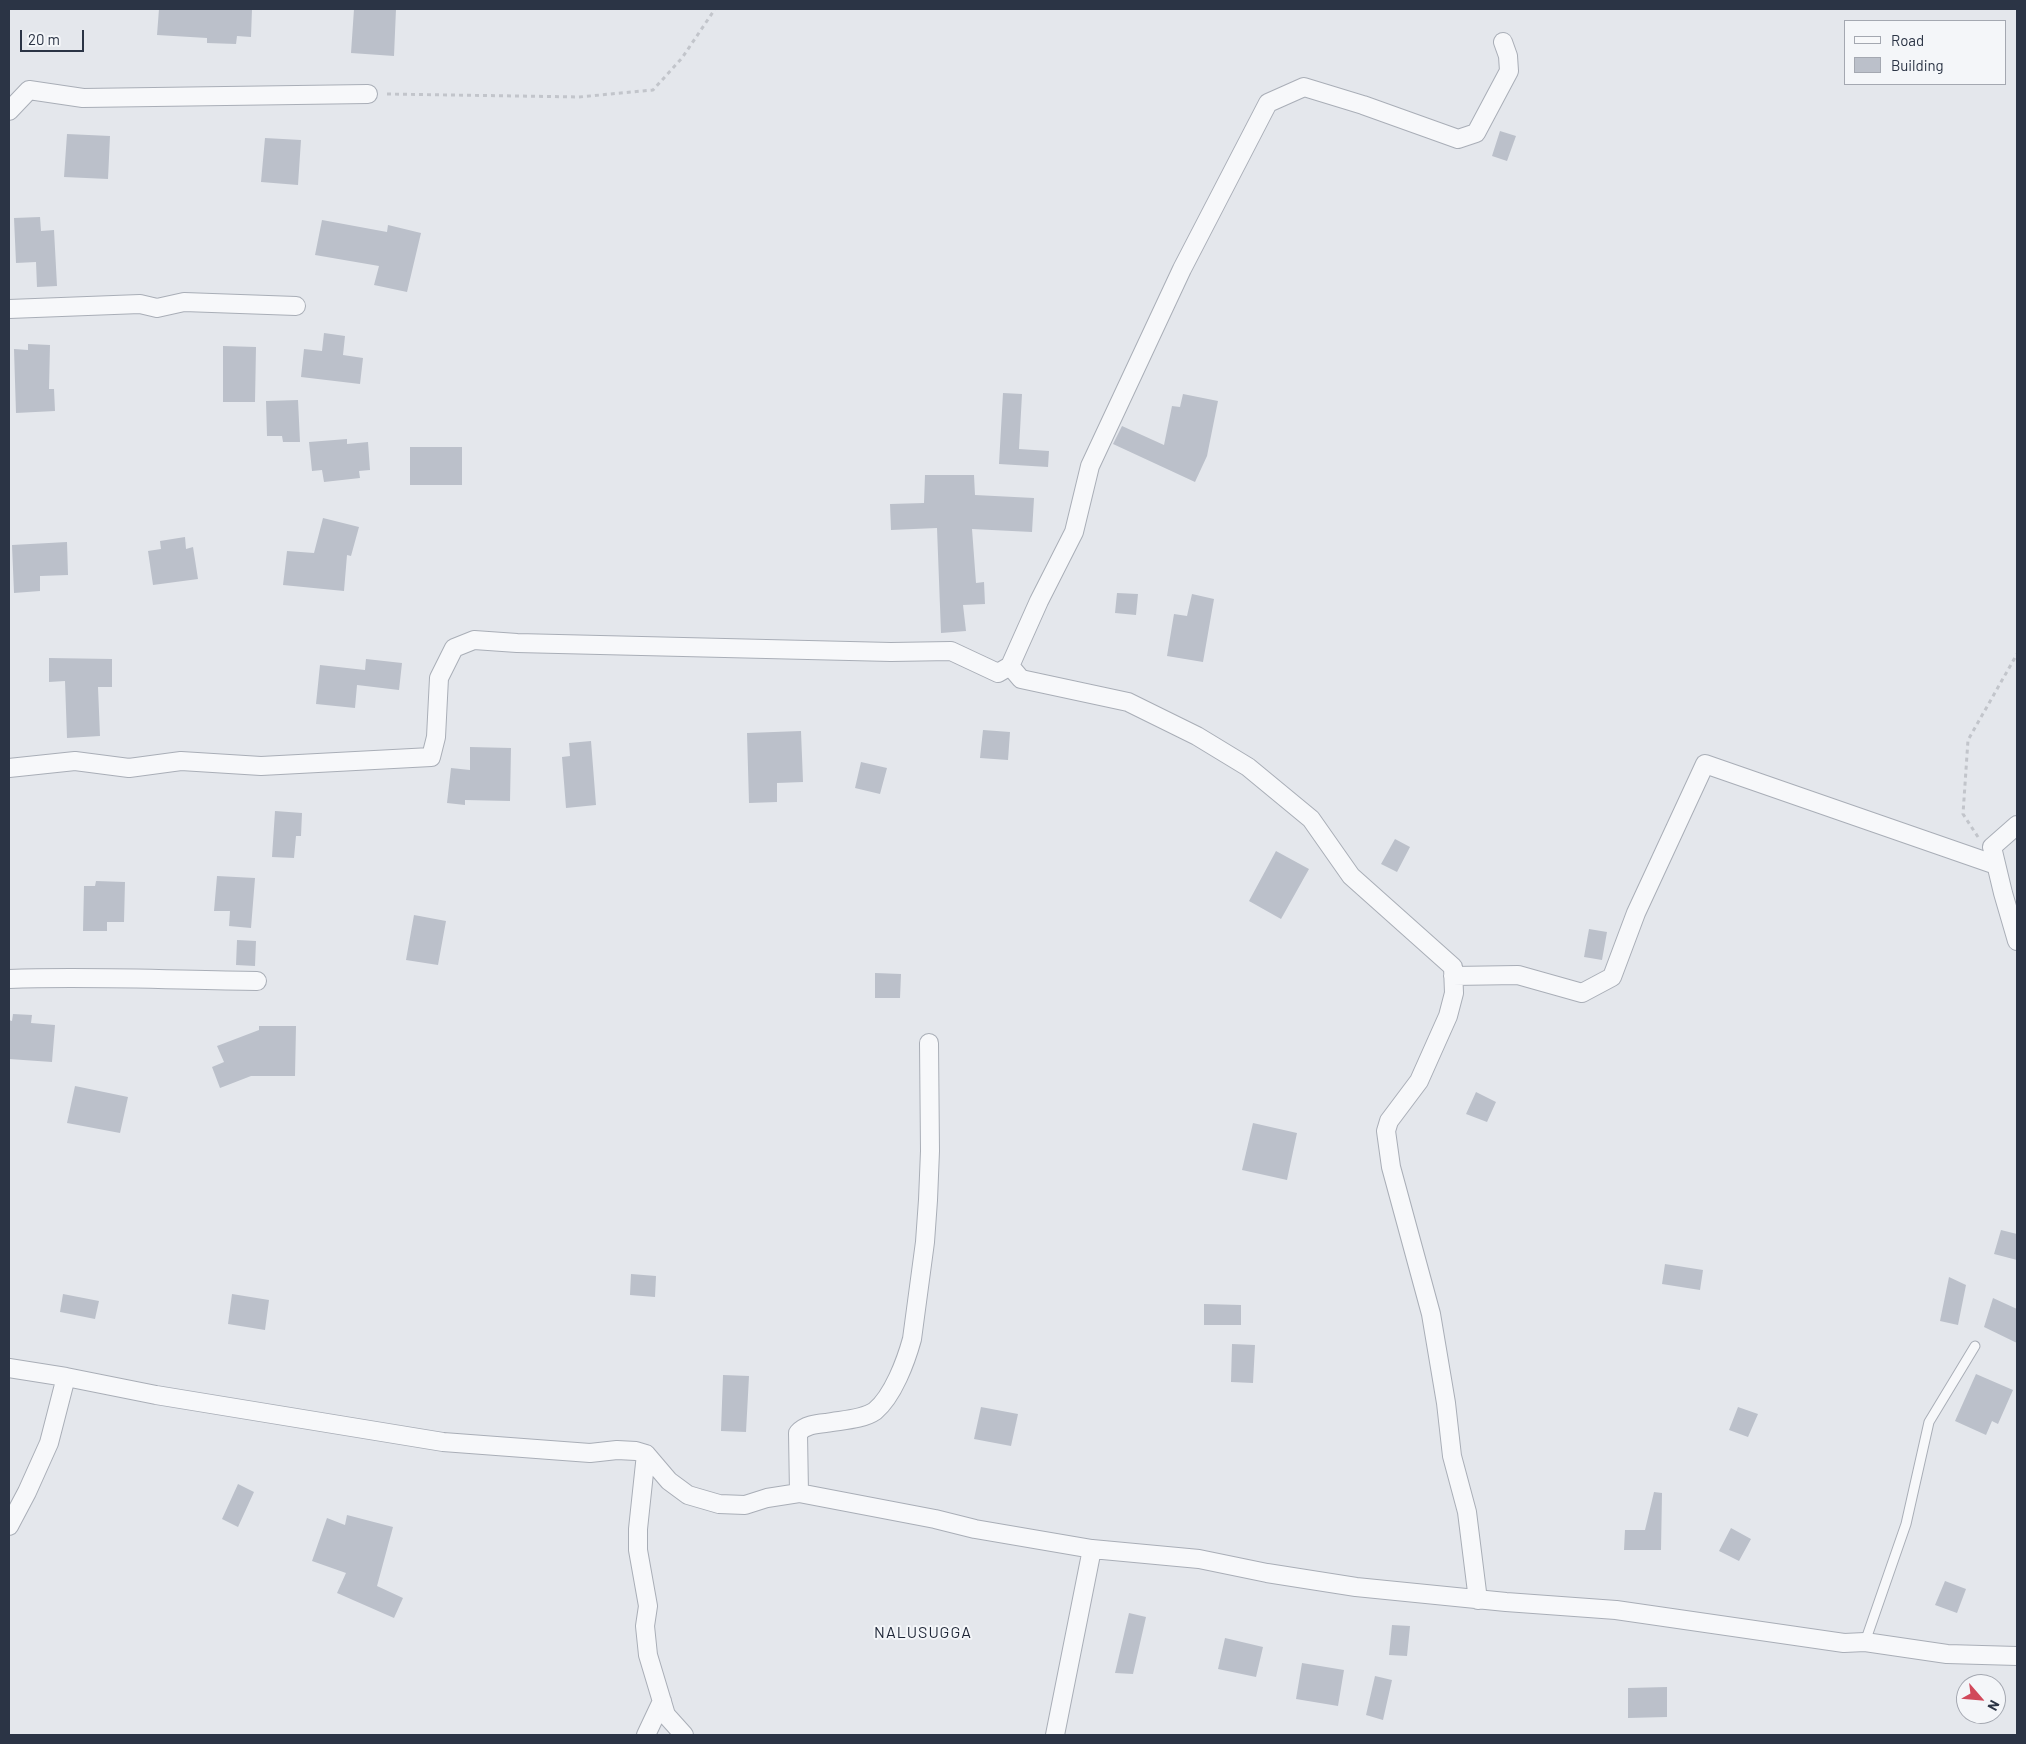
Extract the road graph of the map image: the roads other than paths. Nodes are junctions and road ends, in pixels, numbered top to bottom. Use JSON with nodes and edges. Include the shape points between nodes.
{"nodes":[{"id":1,"x":1502,"y":42,"type":"dead end"},
{"id":2,"x":368,"y":94,"type":"road end"},
{"id":3,"x":9,"y":111,"type":"edge"},
{"id":4,"x":296,"y":306,"type":"dead end"},
{"id":5,"x":9,"y":309,"type":"edge"},
{"id":6,"x":1010,"y":666,"type":"junction"},
{"id":7,"x":9,"y":768,"type":"edge"},
{"id":8,"x":2017,"y":825,"type":"edge"},
{"id":9,"x":1996,"y":865,"type":"junction"},
{"id":10,"x":2017,"y":941,"type":"edge"},
{"id":11,"x":1453,"y":976,"type":"junction"},
{"id":12,"x":9,"y":979,"type":"edge"},
{"id":13,"x":257,"y":981,"type":"dead end"},
{"id":14,"x":929,"y":1043,"type":"dead end"},
{"id":15,"x":1975,"y":1346,"type":"dead end"},
{"id":16,"x":9,"y":1368,"type":"edge"},
{"id":17,"x":66,"y":1377,"type":"junction"},
{"id":18,"x":646,"y":1454,"type":"junction"},
{"id":19,"x":799,"y":1493,"type":"junction"},
{"id":20,"x":9,"y":1526,"type":"edge"},
{"id":21,"x":1092,"y":1549,"type":"junction"},
{"id":22,"x":1478,"y":1600,"type":"junction"},
{"id":23,"x":1865,"y":1642,"type":"junction"},
{"id":24,"x":2017,"y":1656,"type":"edge"},
{"id":25,"x":662,"y":1701,"type":"junction"},
{"id":26,"x":646,"y":1735,"type":"edge"},
{"id":27,"x":684,"y":1735,"type":"edge"},
{"id":28,"x":1055,"y":1735,"type":"edge"}],
"edges":[{"from":1,"to":6,"type":"street","via":[[1508,56],[1509,71],[1476,133],[1458,138],[1304,87],[1268,102],[1182,269],[1090,466],[1074,532]]},
{"from":2,"to":3,"type":"street","via":[[83,98],[28,90]]},
{"from":4,"to":5,"type":"street","via":[[184,302],[158,308],[140,304]]},
{"from":6,"to":7,"type":"street","via":[[998,674],[951,651],[474,640],[454,648],[439,678],[436,737],[431,756],[261,766],[181,761],[129,768],[76,761]]},
{"from":6,"to":11,"type":"street","via":[[1021,679],[1128,702],[1196,736],[1248,768],[1311,820],[1351,876],[1453,967]]},
{"from":8,"to":9,"type":"street","via":[[1992,847]]},
{"from":9,"to":10,"type":"street"},
{"from":9,"to":11,"type":"street","via":[[1705,764],[1636,913],[1612,977],[1582,993],[1518,975]]},
{"from":11,"to":22,"type":"street","via":[[1454,993],[1448,1016],[1419,1082],[1389,1121],[1386,1132],[1392,1167],[1431,1314],[1452,1456],[1467,1512]]},
{"from":12,"to":13,"type":"street"},
{"from":14,"to":19,"type":"street","via":[[930,1151],[926,1234],[908,1355],[885,1400],[875,1411],[801,1430],[797,1436]]},
{"from":15,"to":23,"type":"lane","via":[[1929,1422],[1906,1524]]},
{"from":16,"to":17,"type":"street"},
{"from":17,"to":18,"type":"street","via":[[443,1442]]},
{"from":17,"to":20,"type":"street","via":[[49,1443]]},
{"from":18,"to":19,"type":"street","via":[[669,1481],[688,1495],[719,1504],[745,1505]]},
{"from":18,"to":25,"type":"street","via":[[638,1550],[648,1606],[645,1626],[648,1655]]},
{"from":19,"to":21,"type":"street"},
{"from":21,"to":22,"type":"street","via":[[1199,1559],[1356,1587]]},
{"from":21,"to":28,"type":"street"},
{"from":22,"to":23,"type":"street","via":[[1616,1610],[1844,1643]]},
{"from":23,"to":24,"type":"street","via":[[1946,1654]]},
{"from":25,"to":26,"type":"street"},
{"from":25,"to":27,"type":"street","via":[[666,1715]]}]}
